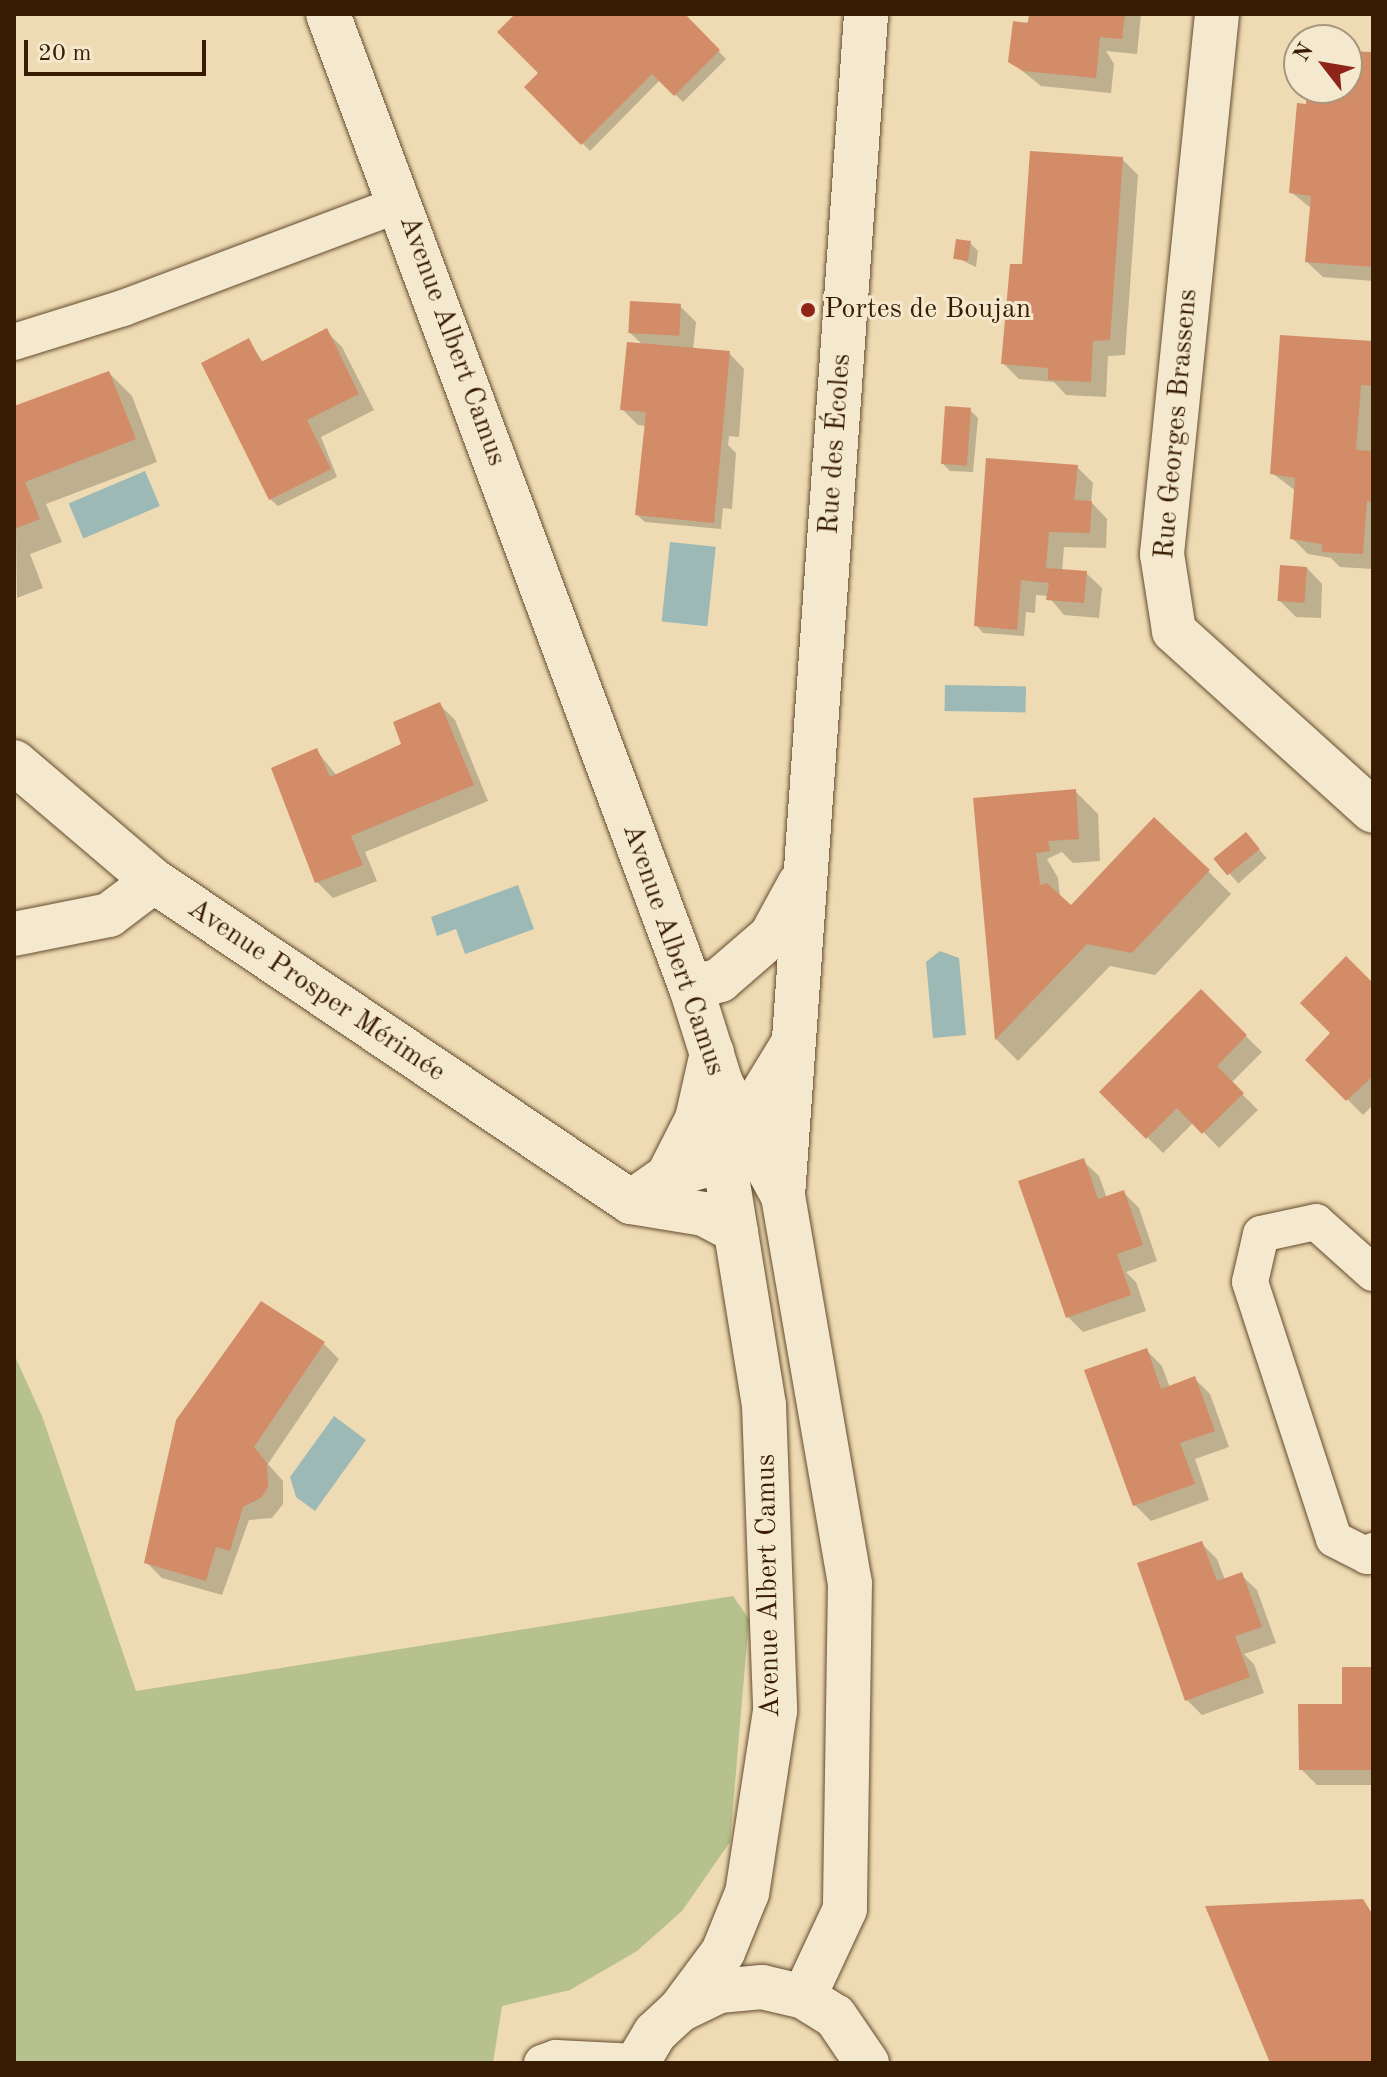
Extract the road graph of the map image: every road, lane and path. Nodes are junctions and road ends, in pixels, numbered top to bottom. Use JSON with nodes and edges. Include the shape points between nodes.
{"nodes":[{"id":1,"x":328,"y":14,"type":"edge"},
{"id":2,"x":866,"y":14,"type":"edge"},
{"id":3,"x":1217,"y":14,"type":"edge"},
{"id":4,"x":402,"y":203,"type":"junction"},
{"id":5,"x":14,"y":342,"type":"edge"},
{"id":6,"x":14,"y":762,"type":"edge"},
{"id":7,"x":1373,"y":811,"type":"edge"},
{"id":8,"x":806,"y":874,"type":"junction"},
{"id":9,"x":154,"y":881,"type":"junction"},
{"id":10,"x":14,"y":934,"type":"edge"},
{"id":11,"x":691,"y":988,"type":"junction"},
{"id":12,"x":798,"y":1036,"type":"junction"},
{"id":13,"x":716,"y":1068,"type":"junction"},
{"id":14,"x":733,"y":1134,"type":"junction"},
{"id":15,"x":668,"y":1176,"type":"junction"},
{"id":16,"x":783,"y":1196,"type":"junction"},
{"id":17,"x":631,"y":1202,"type":"junction"},
{"id":18,"x":736,"y":1231,"type":"junction"},
{"id":19,"x":1373,"y":1273,"type":"edge"},
{"id":20,"x":1373,"y":1551,"type":"edge"},
{"id":21,"x":804,"y":1997,"type":"junction"},
{"id":22,"x":680,"y":2010,"type":"junction"},
{"id":23,"x":542,"y":2063,"type":"edge"},
{"id":24,"x":637,"y":2063,"type":"edge"},
{"id":25,"x":867,"y":2063,"type":"edge"}],
"edges":[{"from":1,"to":4,"type":"street","name":"Avenue Albert Camus"},
{"from":2,"to":8,"type":"street","name":"Rue des Écoles"},
{"from":3,"to":7,"type":"street","name":"Rue Georges Brassens","via":[[1162,554],[1174,631]]},
{"from":4,"to":5,"type":"lane","via":[[123,308]]},
{"from":4,"to":11,"type":"street","name":"Avenue Albert Camus"},
{"from":6,"to":9,"type":"street","name":"Avenue Prosper Mérimée"},
{"from":8,"to":11,"type":"street","name":"Rue des Écoles","via":[[771,936],[720,980]]},
{"from":8,"to":12,"type":"street","name":"Rue des Écoles"},
{"from":9,"to":10,"type":"street","via":[[109,915]]},
{"from":9,"to":17,"type":"street","name":"Avenue Prosper Mérimée"},
{"from":11,"to":13,"type":"street","name":"Avenue Albert Camus"},
{"from":12,"to":14,"type":"street","name":"Rue des Écoles"},
{"from":12,"to":16,"type":"street","name":"Rue des Écoles"},
{"from":13,"to":14,"type":"street","name":"Avenue Albert Camus"},
{"from":13,"to":15,"type":"street"},
{"from":14,"to":15,"type":"street","via":[[703,1166]]},
{"from":14,"to":16,"type":"street"},
{"from":14,"to":18,"type":"street","name":"Avenue Albert Camus"},
{"from":15,"to":17,"type":"street"},
{"from":16,"to":21,"type":"street","via":[[850,1583],[845,1909]]},
{"from":17,"to":18,"type":"street","name":"Avenue Prosper Mérimée","via":[[704,1214]]},
{"from":18,"to":22,"type":"street","name":"Avenue Albert Camus","via":[[764,1405],[775,1711],[747,1893],[723,1952]]},
{"from":19,"to":20,"type":"lane","via":[[1316,1222],[1261,1234],[1250,1282],[1334,1539],[1367,1556]]},
{"from":21,"to":22,"type":"street","via":[[748,1988],[719,1991]]},
{"from":21,"to":25,"type":"street","via":[[835,2016]]},
{"from":22,"to":24,"type":"street","via":[[655,2033]]},
{"from":23,"to":24,"type":"lane","via":[[556,2058]]}]}
